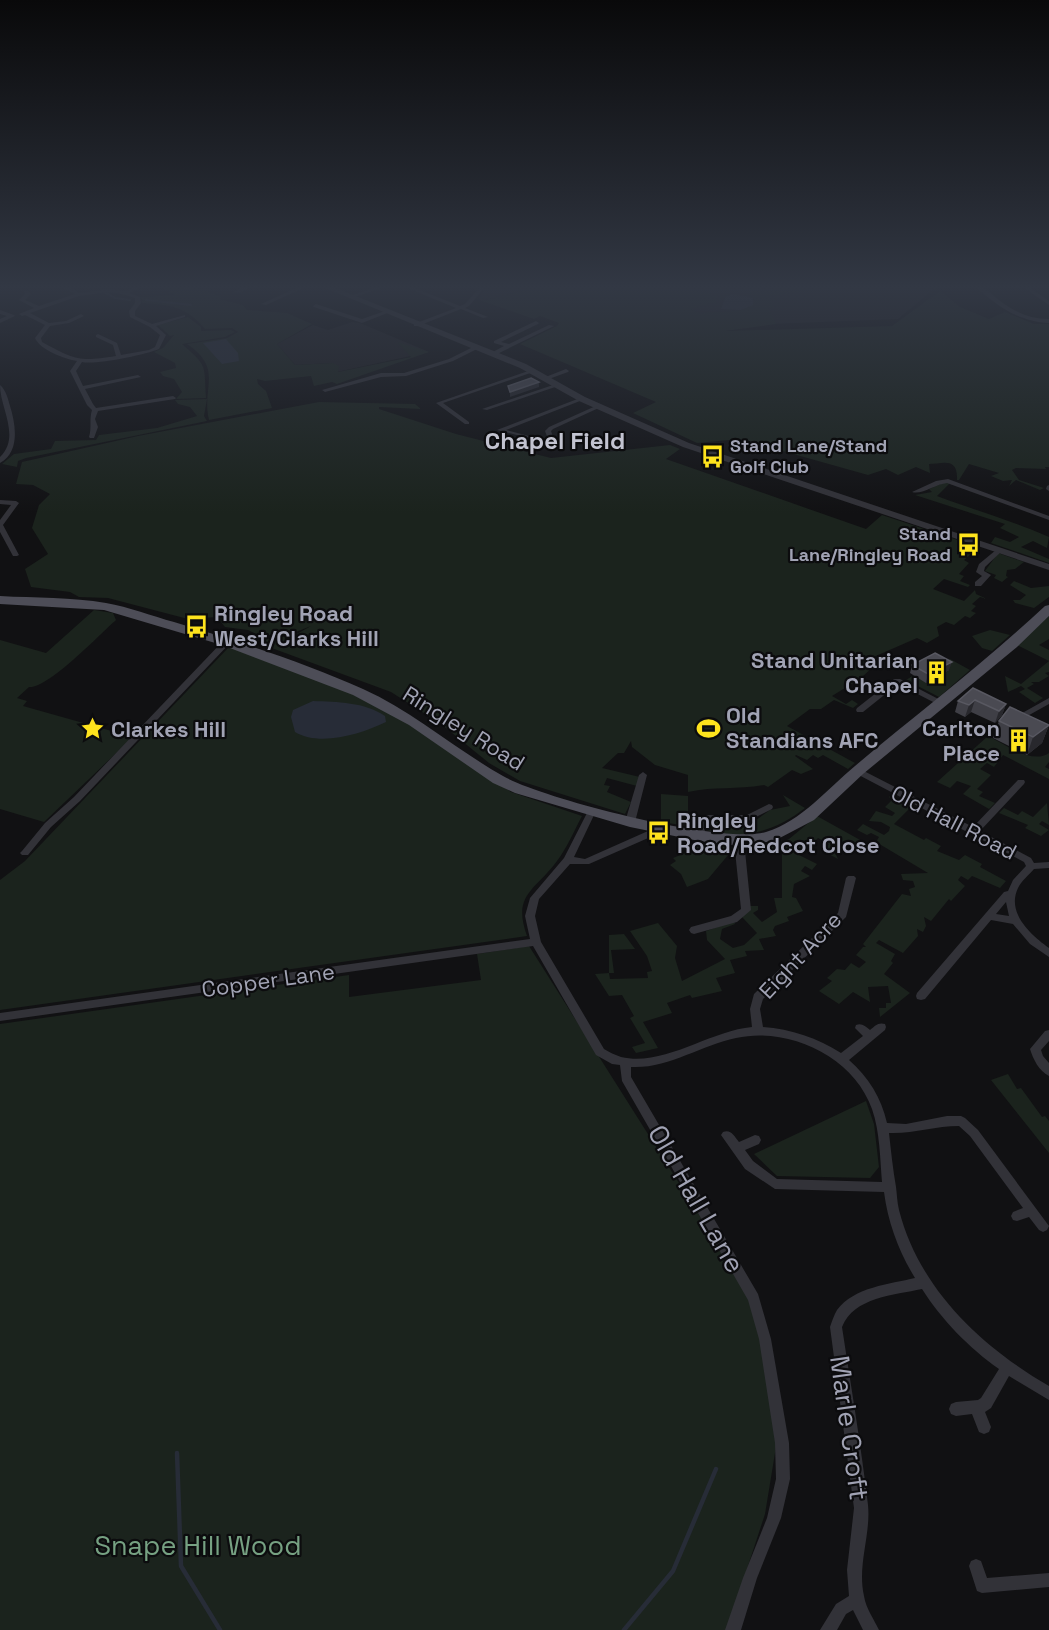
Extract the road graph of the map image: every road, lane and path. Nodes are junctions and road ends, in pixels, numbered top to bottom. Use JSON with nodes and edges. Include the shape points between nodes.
{"nodes":[{"id":1,"x":80,"y":361,"type":"edge"},
{"id":2,"x":448,"y":361,"type":"edge"},
{"id":3,"x":510,"y":361,"type":"edge"},
{"id":4,"x":533,"y":371,"type":"junction"},
{"id":5,"x":566,"y":371,"type":"dead end"},
{"id":6,"x":138,"y":377,"type":"dead end"},
{"id":7,"x":546,"y":378,"type":"junction"},
{"id":8,"x":558,"y":385,"type":"junction"},
{"id":9,"x":82,"y":388,"type":"junction"},
{"id":10,"x":0,"y":389,"type":"edge"},
{"id":11,"x":325,"y":390,"type":"dead end"},
{"id":12,"x":173,"y":398,"type":"dead end"},
{"id":13,"x":582,"y":399,"type":"junction"},
{"id":14,"x":600,"y":406,"type":"junction"},
{"id":15,"x":485,"y":409,"type":"dead end"},
{"id":16,"x":95,"y":410,"type":"junction"},
{"id":17,"x":467,"y":423,"type":"dead end"},
{"id":18,"x":92,"y":437,"type":"dead end"},
{"id":19,"x":538,"y":440,"type":"dead end"},
{"id":20,"x":549,"y":441,"type":"dead end"},
{"id":21,"x":0,"y":461,"type":"edge"},
{"id":22,"x":921,"y":491,"type":"dead end"},
{"id":23,"x":0,"y":502,"type":"edge"},
{"id":24,"x":1049,"y":518,"type":"edge"},
{"id":25,"x":0,"y":525,"type":"edge"},
{"id":26,"x":998,"y":551,"type":"junction"},
{"id":27,"x":12,"y":554,"type":"dead end"},
{"id":28,"x":1049,"y":567,"type":"edge"},
{"id":29,"x":978,"y":584,"type":"dead end"},
{"id":30,"x":0,"y":600,"type":"edge"},
{"id":31,"x":1049,"y":609,"type":"edge"},
{"id":32,"x":227,"y":642,"type":"junction"},
{"id":33,"x":1049,"y":700,"type":"edge"},
{"id":34,"x":942,"y":703,"type":"junction"},
{"id":35,"x":860,"y":710,"type":"dead end"},
{"id":36,"x":1029,"y":723,"type":"edge"},
{"id":37,"x":858,"y":771,"type":"junction"},
{"id":38,"x":643,"y":775,"type":"dead end"},
{"id":39,"x":1021,"y":782,"type":"dead end"},
{"id":40,"x":769,"y":807,"type":"dead end"},
{"id":41,"x":591,"y":813,"type":"junction"},
{"id":42,"x":630,"y":822,"type":"junction"},
{"id":43,"x":653,"y":828,"type":"junction"},
{"id":44,"x":974,"y":832,"type":"junction"},
{"id":45,"x":699,"y":836,"type":"junction"},
{"id":46,"x":739,"y":841,"type":"junction"},
{"id":47,"x":25,"y":853,"type":"dead end"},
{"id":48,"x":568,"y":860,"type":"junction"},
{"id":49,"x":1049,"y":865,"type":"edge"},
{"id":50,"x":1031,"y":866,"type":"junction"},
{"id":51,"x":850,"y":878,"type":"dead end"},
{"id":52,"x":1012,"y":894,"type":"junction"},
{"id":53,"x":988,"y":916,"type":"junction"},
{"id":54,"x":1016,"y":921,"type":"junction"},
{"id":55,"x":694,"y":930,"type":"dead end"},
{"id":56,"x":537,"y":942,"type":"junction"},
{"id":57,"x":1049,"y":953,"type":"edge"},
{"id":58,"x":921,"y":996,"type":"dead end"},
{"id":59,"x":0,"y":1017,"type":"edge"},
{"id":60,"x":881,"y":1027,"type":"dead end"},
{"id":61,"x":860,"y":1028,"type":"dead end"},
{"id":62,"x":758,"y":1031,"type":"junction"},
{"id":63,"x":1049,"y":1034,"type":"edge"},
{"id":64,"x":871,"y":1036,"type":"junction"},
{"id":65,"x":841,"y":1060,"type":"junction"},
{"id":66,"x":625,"y":1063,"type":"junction"},
{"id":67,"x":1049,"y":1071,"type":"edge"},
{"id":68,"x":884,"y":1128,"type":"junction"},
{"id":69,"x":727,"y":1135,"type":"dead end"},
{"id":70,"x":755,"y":1140,"type":"dead end"},
{"id":71,"x":737,"y":1148,"type":"junction"},
{"id":72,"x":890,"y":1188,"type":"junction"},
{"id":73,"x":1031,"y":1210,"type":"junction"},
{"id":74,"x":1017,"y":1216,"type":"dead end"},
{"id":75,"x":1042,"y":1226,"type":"dead end"},
{"id":76,"x":925,"y":1282,"type":"junction"},
{"id":77,"x":1007,"y":1367,"type":"junction"},
{"id":78,"x":1049,"y":1393,"type":"edge"},
{"id":79,"x":976,"y":1407,"type":"junction"},
{"id":80,"x":956,"y":1409,"type":"dead end"},
{"id":81,"x":984,"y":1427,"type":"dead end"},
{"id":82,"x":975,"y":1566,"type":"dead end"},
{"id":83,"x":1049,"y":1580,"type":"edge"},
{"id":84,"x":856,"y":1600,"type":"junction"},
{"id":85,"x":733,"y":1630,"type":"edge"},
{"id":86,"x":828,"y":1630,"type":"edge"},
{"id":87,"x":872,"y":1630,"type":"edge"}],
"edges":[{"from":1,"to":9,"type":"street","via":[[73,371]]},
{"from":2,"to":11,"type":"street","via":[[404,375],[381,375]]},
{"from":3,"to":4,"type":"street"},
{"from":4,"to":7,"type":"street"},
{"from":4,"to":17,"type":"street","via":[[439,403]]},
{"from":5,"to":7,"type":"street"},
{"from":6,"to":9,"type":"street"},
{"from":7,"to":8,"type":"street"},
{"from":8,"to":13,"type":"street"},
{"from":8,"to":15,"type":"street"},
{"from":9,"to":16,"type":"street"},
{"from":10,"to":21,"type":"street","via":[[10,411],[12,430],[6,457]]},
{"from":12,"to":16,"type":"street"},
{"from":13,"to":14,"type":"street"},
{"from":13,"to":19,"type":"street","via":[[500,430]]},
{"from":14,"to":20,"type":"street","via":[[551,428]]},
{"from":14,"to":26,"type":"street","via":[[696,448]]},
{"from":16,"to":18,"type":"street"},
{"from":22,"to":24,"type":"street","via":[[938,482],[955,483]]},
{"from":23,"to":25,"type":"street","via":[[17,501]]},
{"from":25,"to":27,"type":"street"},
{"from":26,"to":28,"type":"street"},
{"from":26,"to":29,"type":"street","via":[[982,566],[980,572],[987,575]]},
{"from":30,"to":32,"type":"main road","name":"Ringley Road","via":[[105,606]]},
{"from":31,"to":34,"type":"main road","name":"Ringley Road","via":[[966,689]]},
{"from":32,"to":41,"type":"main road","name":"Ringley Road","via":[[358,692],[414,722],[498,780]]},
{"from":32,"to":47,"type":"street"},
{"from":33,"to":36,"type":"street","via":[[1016,715]]},
{"from":34,"to":35,"type":"street","via":[[897,681]]},
{"from":34,"to":37,"type":"main road","name":"Ringley Road"},
{"from":37,"to":44,"type":"street","name":"Old Hall Road"},
{"from":37,"to":46,"type":"main road","name":"Ringley Road","via":[[809,816],[786,830],[762,839]]},
{"from":38,"to":42,"type":"street"},
{"from":39,"to":44,"type":"street"},
{"from":40,"to":45,"type":"street","via":[[748,818],[709,817],[704,820]]},
{"from":41,"to":42,"type":"main road","name":"Ringley Road"},
{"from":41,"to":48,"type":"street"},
{"from":42,"to":43,"type":"main road","name":"Ringley Road"},
{"from":43,"to":45,"type":"main road","name":"Ringley Road"},
{"from":43,"to":48,"type":"street","via":[[652,832],[586,862]]},
{"from":44,"to":50,"type":"street","name":"Old Hall Road","via":[[1028,860]]},
{"from":45,"to":46,"type":"main road","name":"Ringley Road"},
{"from":46,"to":55,"type":"street","via":[[746,910],[734,919]]},
{"from":48,"to":56,"type":"street","via":[[535,898],[530,916]]},
{"from":49,"to":50,"type":"street","name":"Old Hall Road"},
{"from":50,"to":52,"type":"street"},
{"from":51,"to":62,"type":"street","name":"Eight Acre","via":[[843,914],[758,997]]},
{"from":52,"to":53,"type":"street","via":[[1007,894]]},
{"from":52,"to":54,"type":"street"},
{"from":53,"to":54,"type":"street"},
{"from":53,"to":58,"type":"street"},
{"from":54,"to":57,"type":"street"},
{"from":56,"to":59,"type":"street","name":"Copper Lane"},
{"from":56,"to":66,"type":"street","via":[[600,1052]]},
{"from":60,"to":64,"type":"street"},
{"from":61,"to":64,"type":"street"},
{"from":62,"to":65,"type":"street","via":[[802,1039]]},
{"from":62,"to":66,"type":"street","via":[[735,1034],[652,1061]]},
{"from":63,"to":67,"type":"street","via":[[1035,1049]]},
{"from":64,"to":65,"type":"street"},
{"from":65,"to":68,"type":"street","via":[[874,1096]]},
{"from":66,"to":85,"type":"street","name":"Old Hall Lane","via":[[626,1078],[754,1298],[765,1339],[782,1443],[783,1479],[774,1518]]},
{"from":68,"to":72,"type":"street"},
{"from":68,"to":73,"type":"street","via":[[906,1130],[963,1116]]},
{"from":69,"to":71,"type":"street"},
{"from":70,"to":71,"type":"street"},
{"from":71,"to":72,"type":"street","via":[[749,1165],[776,1184]]},
{"from":72,"to":76,"type":"street","via":[[898,1227]]},
{"from":73,"to":74,"type":"street"},
{"from":73,"to":75,"type":"street"},
{"from":76,"to":77,"type":"street","via":[[972,1338]]},
{"from":76,"to":84,"type":"street","name":"Marle Croft","via":[[856,1301],[837,1322],[861,1508],[854,1558]]},
{"from":77,"to":78,"type":"street"},
{"from":77,"to":79,"type":"street","via":[[986,1403]]},
{"from":79,"to":80,"type":"street"},
{"from":79,"to":81,"type":"street"},
{"from":82,"to":83,"type":"street","via":[[982,1586]]},
{"from":84,"to":86,"type":"street","via":[[841,1609]]},
{"from":84,"to":87,"type":"street","name":"Marle Croft"}]}
